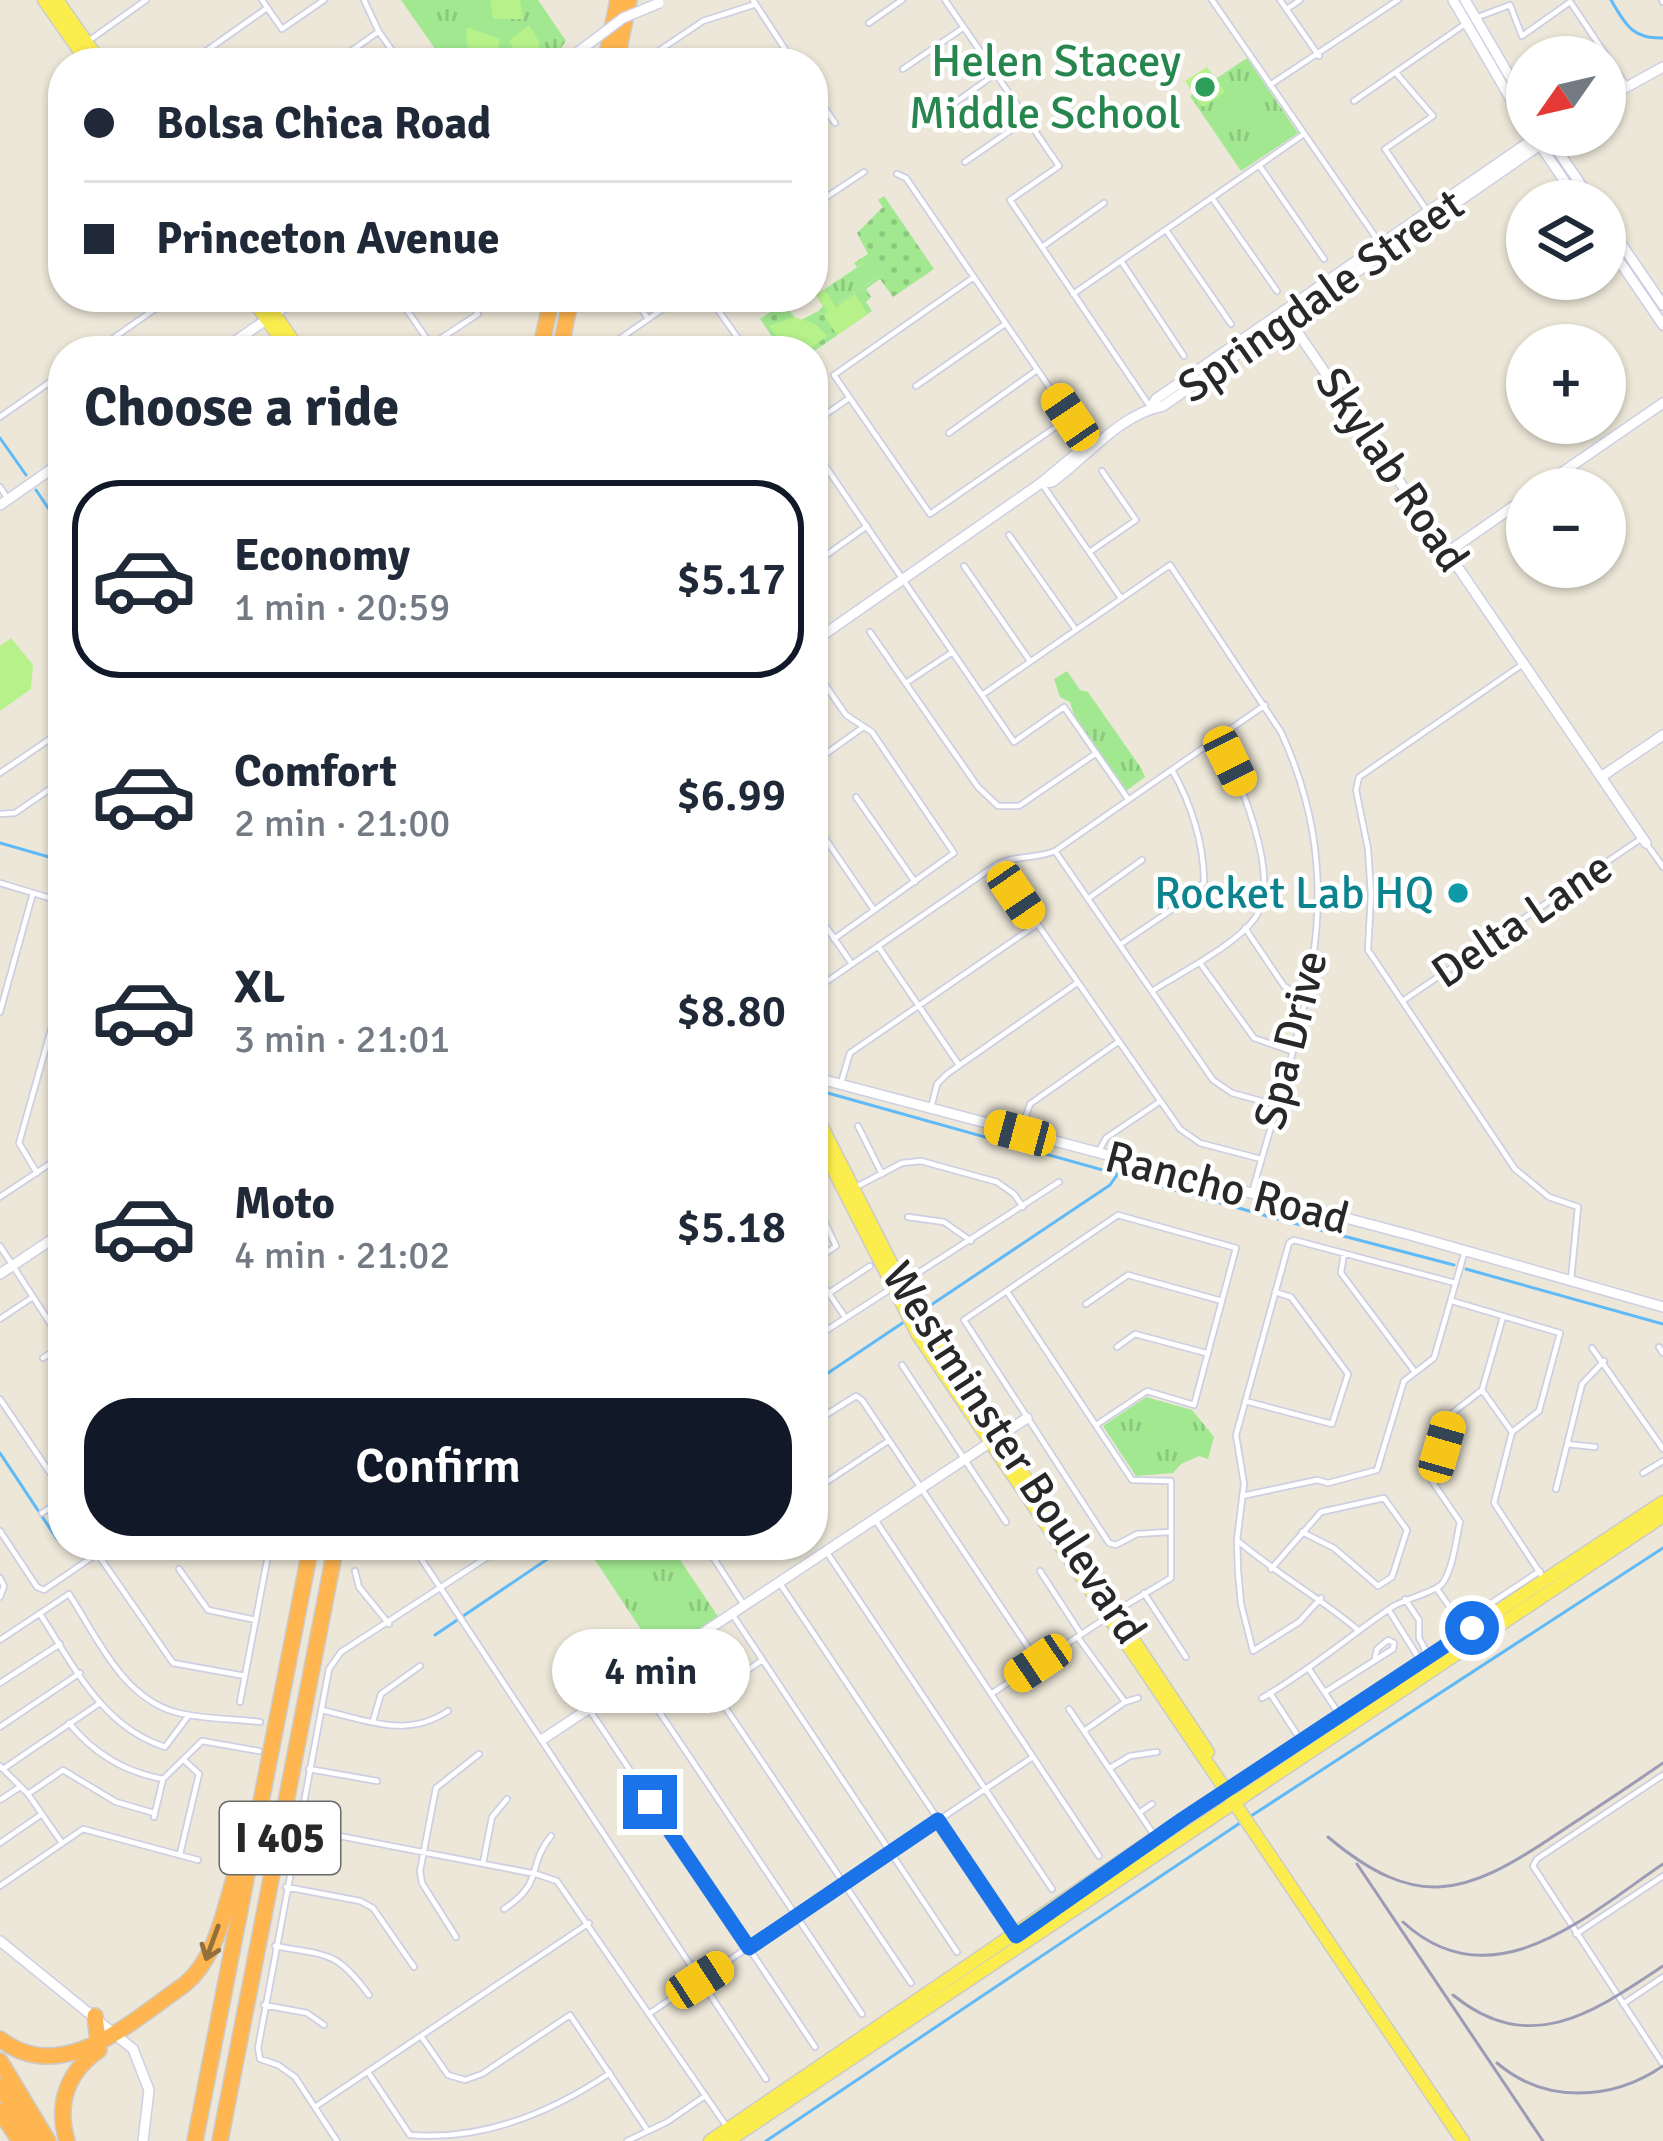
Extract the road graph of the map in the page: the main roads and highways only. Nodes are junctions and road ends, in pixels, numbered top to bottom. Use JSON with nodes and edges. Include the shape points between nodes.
{"nodes":[{"id":1,"x":44,"y":0,"type":"edge"},
{"id":2,"x":58,"y":0,"type":"edge"},
{"id":3,"x":609,"y":0,"type":"edge"},
{"id":4,"x":618,"y":0,"type":"edge"},
{"id":5,"x":632,"y":0,"type":"edge"},
{"id":6,"x":78,"y":48,"type":"edge"},
{"id":7,"x":95,"y":48,"type":"edge"},
{"id":8,"x":603,"y":48,"type":"edge"},
{"id":9,"x":605,"y":48,"type":"edge"},
{"id":10,"x":623,"y":48,"type":"edge"},
{"id":11,"x":267,"y":312,"type":"edge"},
{"id":12,"x":269,"y":312,"type":"edge"},
{"id":13,"x":271,"y":316,"type":"junction"},
{"id":14,"x":281,"y":336,"type":"edge"},
{"id":15,"x":288,"y":336,"type":"edge"},
{"id":16,"x":828,"y":1139,"type":"edge"},
{"id":17,"x":828,"y":1158,"type":"edge"},
{"id":18,"x":897,"y":1286,"type":"junction"},
{"id":19,"x":1663,"y":1502,"type":"edge"},
{"id":20,"x":1663,"y":1516,"type":"edge"},
{"id":21,"x":312,"y":1560,"type":"edge"},
{"id":22,"x":312,"y":1560,"type":"edge"},
{"id":23,"x":329,"y":1560,"type":"edge"},
{"id":24,"x":1542,"y":1575,"type":"junction"},
{"id":25,"x":1569,"y":1578,"type":"junction"},
{"id":26,"x":1542,"y":1595,"type":"junction"},
{"id":27,"x":1424,"y":1668,"type":"junction"},
{"id":28,"x":1235,"y":1799,"type":"junction"},
{"id":29,"x":258,"y":1816,"type":"junction"},
{"id":30,"x":1057,"y":1921,"type":"junction"},
{"id":31,"x":1016,"y":1936,"type":"junction"},
{"id":32,"x":982,"y":1970,"type":"junction"},
{"id":33,"x":95,"y":2016,"type":"road end"},
{"id":34,"x":116,"y":2034,"type":"junction"},
{"id":35,"x":0,"y":2039,"type":"edge"},
{"id":36,"x":98,"y":2041,"type":"junction"},
{"id":37,"x":0,"y":2061,"type":"edge"},
{"id":38,"x":0,"y":2086,"type":"edge"},
{"id":39,"x":0,"y":2101,"type":"edge"},
{"id":40,"x":0,"y":2112,"type":"edge"},
{"id":41,"x":730,"y":2136,"type":"edge"},
{"id":42,"x":21,"y":2141,"type":"edge"},
{"id":43,"x":32,"y":2141,"type":"edge"},
{"id":44,"x":45,"y":2141,"type":"edge"},
{"id":45,"x":67,"y":2141,"type":"edge"},
{"id":46,"x":199,"y":2141,"type":"edge"},
{"id":47,"x":217,"y":2141,"type":"edge"},
{"id":48,"x":710,"y":2141,"type":"edge"},
{"id":49,"x":1463,"y":2141,"type":"edge"}],
"edges":[{"from":1,"to":6,"type":"main road"},
{"from":2,"to":7,"type":"main road"},
{"from":3,"to":8,"type":"highway"},
{"from":4,"to":9,"type":"highway"},
{"from":5,"to":10,"type":"highway"},
{"from":11,"to":13,"type":"main road"},
{"from":12,"to":13,"type":"main road"},
{"from":13,"to":14,"type":"main road"},
{"from":13,"to":15,"type":"main road"},
{"from":16,"to":18,"type":"main road","name":"Westminster Boulevard"},
{"from":17,"to":18,"type":"main road","name":"Westminster Boulevard"},
{"from":18,"to":28,"type":"main road","name":"Westminster Boulevard"},
{"from":19,"to":24,"type":"main road"},
{"from":20,"to":25,"type":"main road"},
{"from":21,"to":29,"type":"highway","number":"I 405"},
{"from":22,"to":46,"type":"highway"},
{"from":23,"to":47,"type":"highway","number":"I 405"},
{"from":24,"to":25,"type":"main road","via":[[1552,1584]]},
{"from":24,"to":26,"type":"main road"},
{"from":24,"to":27,"type":"main road"},
{"from":25,"to":26,"type":"main road"},
{"from":26,"to":27,"type":"main road"},
{"from":27,"to":28,"type":"main road"},
{"from":28,"to":30,"type":"main road"},
{"from":28,"to":31,"type":"main road","via":[[1157,1840]]},
{"from":28,"to":49,"type":"main road","name":"Westminster Boulevard"},
{"from":29,"to":34,"type":"highway","one_way":true,"via":[[200,1970]]},
{"from":29,"to":46,"type":"highway","number":"I 405"},
{"from":30,"to":31,"type":"main road"},
{"from":30,"to":32,"type":"main road"},
{"from":31,"to":32,"type":"main road"},
{"from":31,"to":41,"type":"main road"},
{"from":32,"to":41,"type":"main road"},
{"from":33,"to":36,"type":"highway"},
{"from":34,"to":36,"type":"highway"},
{"from":34,"to":45,"type":"highway","via":[[71,2078],[62,2114]]},
{"from":35,"to":36,"type":"highway","via":[[53,2058]]},
{"from":37,"to":44,"type":"highway"},
{"from":38,"to":43,"type":"highway"},
{"from":39,"to":42,"type":"highway"},
{"from":40,"to":42,"type":"highway"},
{"from":41,"to":48,"type":"main road"}]}
